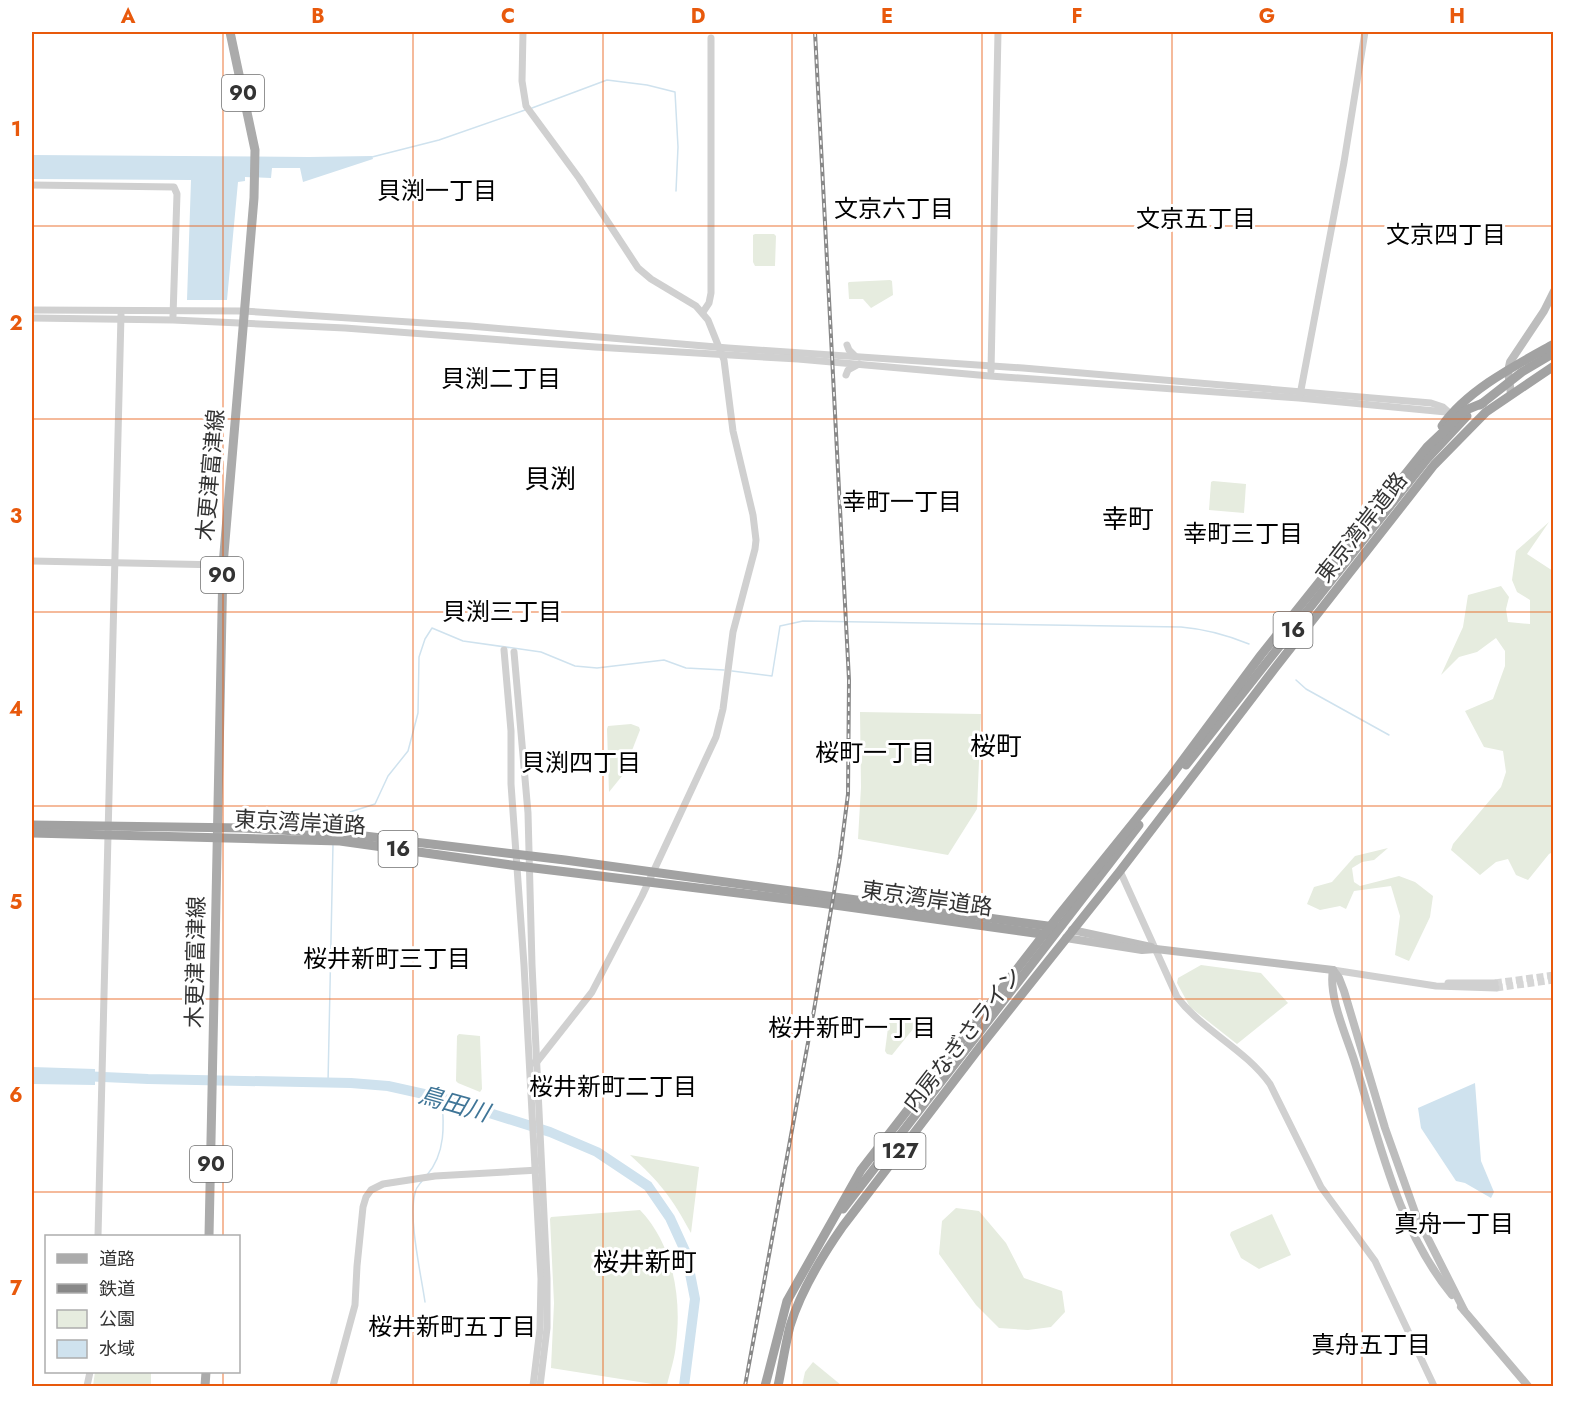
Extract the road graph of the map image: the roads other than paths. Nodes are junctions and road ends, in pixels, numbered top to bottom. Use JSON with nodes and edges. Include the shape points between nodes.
{"nodes":[{"id":1,"x":230,"y":32,"type":"edge"},
{"id":2,"x":523,"y":32,"type":"edge"},
{"id":3,"x":998,"y":32,"type":"edge"},
{"id":4,"x":1365,"y":32,"type":"edge"},
{"id":5,"x":711,"y":38,"type":"dead end"},
{"id":6,"x":32,"y":185,"type":"edge"},
{"id":7,"x":1554,"y":291,"type":"edge"},
{"id":8,"x":32,"y":309,"type":"edge"},
{"id":9,"x":121,"y":311,"type":"junction"},
{"id":10,"x":243,"y":311,"type":"junction"},
{"id":11,"x":703,"y":312,"type":"junction"},
{"id":12,"x":173,"y":316,"type":"junction"},
{"id":13,"x":32,"y":318,"type":"edge"},
{"id":14,"x":121,"y":320,"type":"junction"},
{"id":15,"x":242,"y":323,"type":"junction"},
{"id":16,"x":1554,"y":344,"type":"edge"},
{"id":17,"x":824,"y":345,"type":"dead end"},
{"id":18,"x":847,"y":345,"type":"dead end"},
{"id":19,"x":720,"y":351,"type":"junction"},
{"id":20,"x":808,"y":353,"type":"junction"},
{"id":21,"x":1554,"y":353,"type":"edge"},
{"id":22,"x":855,"y":356,"type":"junction"},
{"id":23,"x":818,"y":361,"type":"junction"},
{"id":24,"x":859,"y":364,"type":"junction"},
{"id":25,"x":992,"y":366,"type":"junction"},
{"id":26,"x":1554,"y":366,"type":"edge"},
{"id":27,"x":826,"y":370,"type":"dead end"},
{"id":28,"x":1508,"y":371,"type":"junction"},
{"id":29,"x":846,"y":375,"type":"dead end"},
{"id":30,"x":990,"y":376,"type":"junction"},
{"id":31,"x":1300,"y":394,"type":"junction"},
{"id":32,"x":1510,"y":394,"type":"junction"},
{"id":33,"x":1483,"y":403,"type":"junction"},
{"id":34,"x":1451,"y":413,"type":"junction"},
{"id":35,"x":1464,"y":433,"type":"junction"},
{"id":36,"x":32,"y":561,"type":"edge"},
{"id":37,"x":115,"y":563,"type":"junction"},
{"id":38,"x":223,"y":565,"type":"junction"},
{"id":39,"x":1266,"y":649,"type":"junction"},
{"id":40,"x":504,"y":650,"type":"dead end"},
{"id":41,"x":514,"y":652,"type":"dead end"},
{"id":42,"x":32,"y":825,"type":"edge"},
{"id":43,"x":108,"y":831,"type":"junction"},
{"id":44,"x":32,"y":833,"type":"edge"},
{"id":45,"x":217,"y":833,"type":"junction"},
{"id":46,"x":517,"y":855,"type":"junction"},
{"id":47,"x":529,"y":856,"type":"junction"},
{"id":48,"x":518,"y":867,"type":"junction"},
{"id":49,"x":529,"y":868,"type":"junction"},
{"id":50,"x":1120,"y":871,"type":"junction"},
{"id":51,"x":652,"y":872,"type":"junction"},
{"id":52,"x":648,"y":883,"type":"junction"},
{"id":53,"x":821,"y":900,"type":"junction"},
{"id":54,"x":852,"y":904,"type":"junction"},
{"id":55,"x":1053,"y":929,"type":"junction"},
{"id":56,"x":1044,"y":934,"type":"junction"},
{"id":57,"x":1069,"y":934,"type":"junction"},
{"id":58,"x":1156,"y":949,"type":"junction"},
{"id":59,"x":1333,"y":970,"type":"junction"},
{"id":60,"x":1495,"y":985,"type":"tunnel mouth"},
{"id":61,"x":533,"y":1063,"type":"junction"},
{"id":62,"x":538,"y":1170,"type":"junction"},
{"id":63,"x":834,"y":1220,"type":"junction"},
{"id":64,"x":98,"y":1235,"type":"edge"},
{"id":65,"x":209,"y":1235,"type":"edge"},
{"id":66,"x":333,"y":1386,"type":"edge"},
{"id":67,"x":533,"y":1386,"type":"edge"},
{"id":68,"x":540,"y":1386,"type":"edge"},
{"id":69,"x":765,"y":1386,"type":"edge"},
{"id":70,"x":778,"y":1386,"type":"edge"},
{"id":71,"x":1434,"y":1386,"type":"edge"},
{"id":72,"x":1528,"y":1386,"type":"edge"}],
"edges":[{"from":1,"to":10,"type":"main road","name":"木更津富津線","number":"90","via":[[256,154]]},
{"from":2,"to":11,"type":"street","via":[[522,81],[527,109],[579,178],[638,268]]},
{"from":3,"to":25,"type":"street"},
{"from":4,"to":31,"type":"street"},
{"from":5,"to":11,"type":"street","via":[[711,293]]},
{"from":6,"to":12,"type":"street","via":[[174,187],[177,194]]},
{"from":7,"to":28,"type":"main road"},
{"from":8,"to":9,"type":"street"},
{"from":9,"to":12,"type":"street"},
{"from":9,"to":14,"type":"street"},
{"from":10,"to":12,"type":"street"},
{"from":10,"to":15,"type":"main road","name":"木更津富津線","number":"90"},
{"from":10,"to":19,"type":"street","via":[[470,326]]},
{"from":11,"to":19,"type":"street"},
{"from":12,"to":14,"type":"street"},
{"from":12,"to":15,"type":"street"},
{"from":13,"to":14,"type":"street"},
{"from":14,"to":37,"type":"street"},
{"from":15,"to":19,"type":"street","via":[[595,347]]},
{"from":15,"to":38,"type":"main road","name":"木更津富津線","number":"90"},
{"from":16,"to":28,"type":"highway","number":"16"},
{"from":17,"to":20,"type":"street","via":[[821,351]]},
{"from":18,"to":22,"type":"street"},
{"from":19,"to":20,"type":"street"},
{"from":19,"to":23,"type":"street"},
{"from":19,"to":51,"type":"street","via":[[756,540],[733,632],[719,727]]},
{"from":20,"to":22,"type":"street"},
{"from":21,"to":33,"type":"highway","name":"東京湾岸道路","number":"16"},
{"from":22,"to":25,"type":"street"},
{"from":23,"to":24,"type":"street"},
{"from":23,"to":27,"type":"street"},
{"from":24,"to":29,"type":"street"},
{"from":24,"to":30,"type":"street"},
{"from":25,"to":30,"type":"street"},
{"from":25,"to":31,"type":"street"},
{"from":26,"to":32,"type":"highway","name":"東京湾岸道路","number":"16"},
{"from":28,"to":32,"type":"main road"},
{"from":28,"to":34,"type":"highway","number":"16"},
{"from":30,"to":31,"type":"street"},
{"from":31,"to":34,"type":"street"},
{"from":32,"to":35,"type":"highway","name":"東京湾岸道路","number":"16"},
{"from":33,"to":39,"type":"highway","number":"16","via":[[1466,410],[1427,447]]},
{"from":33,"to":55,"type":"highway","name":"東京湾岸道路","number":"16","via":[[1427,459]]},
{"from":34,"to":35,"type":"street"},
{"from":34,"to":39,"type":"highway","number":"16"},
{"from":35,"to":50,"type":"highway","name":"東京湾岸道路","number":"16","via":[[1434,465]]},
{"from":36,"to":37,"type":"street"},
{"from":37,"to":38,"type":"street"},
{"from":37,"to":43,"type":"street"},
{"from":38,"to":45,"type":"main road","name":"木更津富津線","number":"90"},
{"from":39,"to":55,"type":"highway","number":"16"},
{"from":40,"to":46,"type":"street"},
{"from":41,"to":47,"type":"street"},
{"from":42,"to":43,"type":"highway","name":"東京湾岸道路","number":"16"},
{"from":43,"to":44,"type":"highway","name":"東京湾岸道路","number":"16"},
{"from":43,"to":45,"type":"highway","name":"東京湾岸道路","number":"16"},
{"from":43,"to":64,"type":"street"},
{"from":45,"to":46,"type":"highway","name":"東京湾岸道路","number":"16","via":[[348,834]]},
{"from":45,"to":48,"type":"highway","name":"東京湾岸道路","number":"16","via":[[340,841]]},
{"from":45,"to":65,"type":"main road","name":"木更津富津線","number":"90"},
{"from":46,"to":47,"type":"highway","name":"東京湾岸道路","number":"16"},
{"from":46,"to":48,"type":"street"},
{"from":47,"to":49,"type":"street"},
{"from":47,"to":51,"type":"highway","name":"東京湾岸道路","number":"16"},
{"from":48,"to":49,"type":"highway","name":"東京湾岸道路","number":"16"},
{"from":48,"to":61,"type":"street"},
{"from":49,"to":52,"type":"highway","name":"東京湾岸道路","number":"16"},
{"from":49,"to":61,"type":"street"},
{"from":50,"to":57,"type":"highway","name":"東京湾岸道路","number":"16"},
{"from":50,"to":58,"type":"street"},
{"from":51,"to":52,"type":"street"},
{"from":51,"to":53,"type":"highway","name":"東京湾岸道路","number":"16"},
{"from":52,"to":53,"type":"highway","name":"東京湾岸道路","number":"16"},
{"from":52,"to":61,"type":"street","via":[[591,992]]},
{"from":53,"to":54,"type":"highway","name":"東京湾岸道路","number":"16"},
{"from":54,"to":55,"type":"highway","name":"東京湾岸道路","number":"16"},
{"from":54,"to":56,"type":"highway","name":"東京湾岸道路","number":"16"},
{"from":55,"to":56,"type":"highway","name":"内房なぎさライン","number":"127"},
{"from":55,"to":57,"type":"highway","number":"16"},
{"from":55,"to":63,"type":"highway","number":"127"},
{"from":56,"to":57,"type":"highway","name":"東京湾岸道路","number":"16"},
{"from":56,"to":63,"type":"highway","name":"内房なぎさライン","number":"127","via":[[861,1170]]},
{"from":57,"to":58,"type":"main road"},
{"from":57,"to":70,"type":"highway","name":"内房なぎさライン","number":"127","via":[[826,1250],[790,1326]]},
{"from":58,"to":59,"type":"main road"},
{"from":58,"to":71,"type":"street","via":[[1177,997],[1190,1014],[1254,1065],[1270,1084],[1321,1187],[1375,1261]]},
{"from":59,"to":60,"type":"street","via":[[1467,988]]},
{"from":59,"to":72,"type":"main road","via":[[1344,991],[1416,1215],[1464,1310]]},
{"from":61,"to":62,"type":"street"},
{"from":62,"to":66,"type":"street","via":[[426,1177],[383,1184],[371,1190],[363,1207],[355,1305]]},
{"from":62,"to":67,"type":"street","via":[[542,1303]]},
{"from":62,"to":68,"type":"street","via":[[548,1304]]},
{"from":63,"to":69,"type":"highway","name":"内房なぎさライン","number":"127","via":[[787,1300]]}]}
